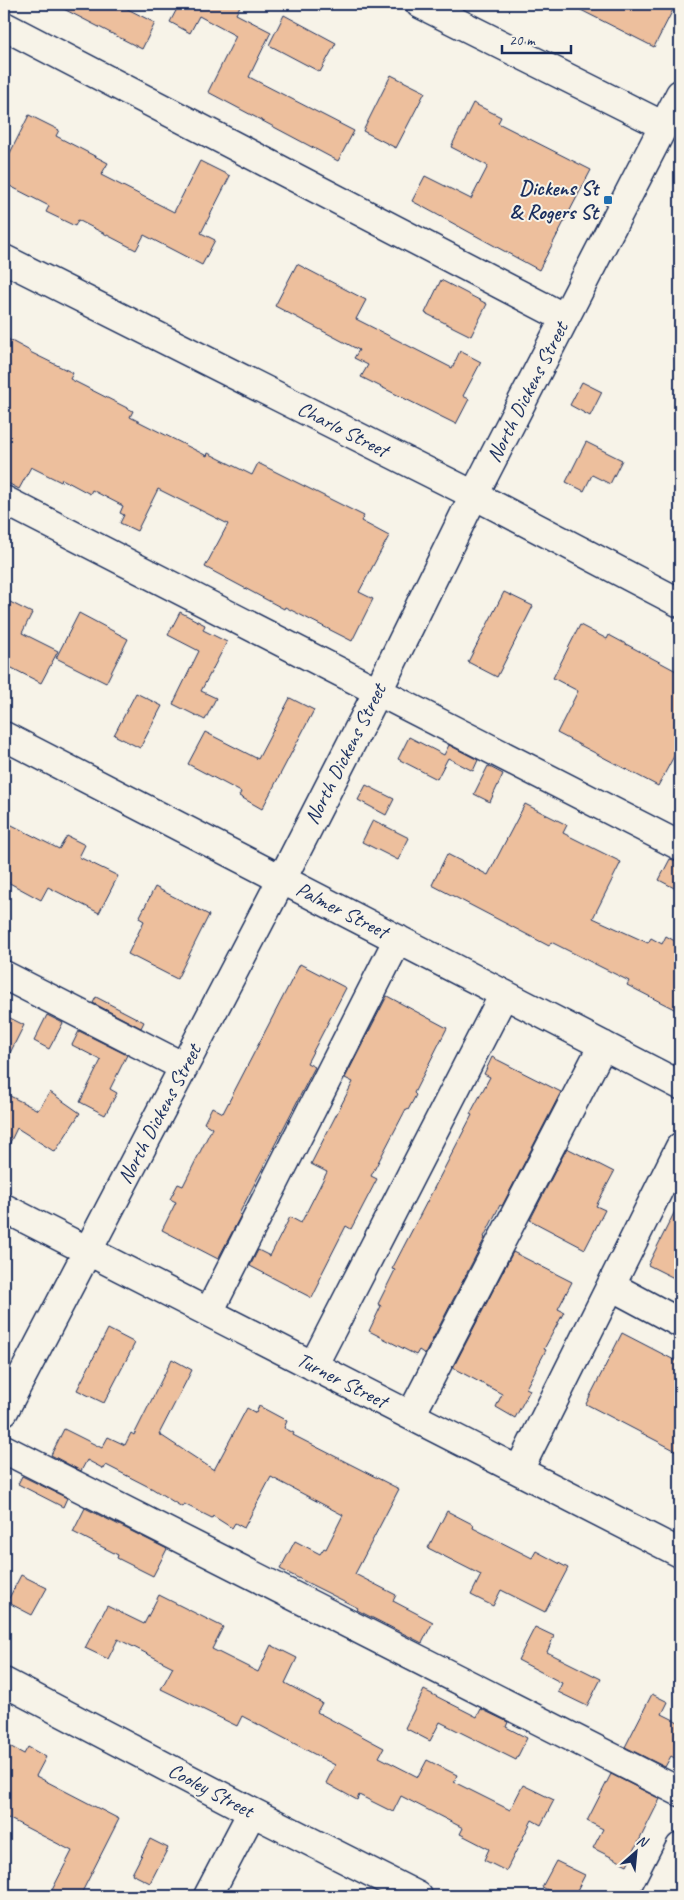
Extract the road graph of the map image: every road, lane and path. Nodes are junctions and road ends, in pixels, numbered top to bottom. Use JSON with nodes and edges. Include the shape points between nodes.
{"nodes":[{"id":1,"x":420,"y":4,"type":"edge"},
{"id":2,"x":4,"y":26,"type":"edge"},
{"id":3,"x":680,"y":94,"type":"edge"},
{"id":4,"x":664,"y":126,"type":"junction"},
{"id":5,"x":4,"y":259,"type":"edge"},
{"id":6,"x":565,"y":318,"type":"junction"},
{"id":7,"x":474,"y":495,"type":"junction"},
{"id":8,"x":4,"y":500,"type":"edge"},
{"id":9,"x":680,"y":603,"type":"edge"},
{"id":10,"x":378,"y":691,"type":"junction"},
{"id":11,"x":4,"y":736,"type":"edge"},
{"id":12,"x":680,"y":846,"type":"edge"},
{"id":13,"x":282,"y":879,"type":"junction"},
{"id":14,"x":398,"y":939,"type":"junction"},
{"id":15,"x":4,"y":975,"type":"edge"},
{"id":16,"x":504,"y":994,"type":"junction"},
{"id":17,"x":603,"y":1045,"type":"junction"},
{"id":18,"x":184,"y":1067,"type":"junction"},
{"id":19,"x":680,"y":1085,"type":"edge"},
{"id":20,"x":680,"y":1147,"type":"edge"},
{"id":21,"x":4,"y":1208,"type":"edge"},
{"id":22,"x":88,"y":1251,"type":"junction"},
{"id":23,"x":610,"y":1286,"type":"junction"},
{"id":24,"x":209,"y":1312,"type":"junction"},
{"id":25,"x":680,"y":1323,"type":"edge"},
{"id":26,"x":313,"y":1366,"type":"junction"},
{"id":27,"x":4,"y":1411,"type":"edge"},
{"id":28,"x":411,"y":1416,"type":"junction"},
{"id":29,"x":4,"y":1449,"type":"edge"},
{"id":30,"x":519,"y":1470,"type":"junction"},
{"id":31,"x":680,"y":1552,"type":"edge"},
{"id":32,"x":4,"y":1682,"type":"edge"},
{"id":33,"x":680,"y":1792,"type":"edge"},
{"id":34,"x":252,"y":1812,"type":"junction"},
{"id":35,"x":680,"y":1847,"type":"edge"},
{"id":36,"x":208,"y":1896,"type":"edge"},
{"id":37,"x":418,"y":1896,"type":"edge"},
{"id":38,"x":655,"y":1896,"type":"edge"}],
"edges":[{"from":1,"to":4,"type":"street"},
{"from":2,"to":6,"type":"street"},
{"from":3,"to":4,"type":"street","name":"North Dickens Street"},
{"from":4,"to":6,"type":"street","name":"North Dickens Street"},
{"from":5,"to":7,"type":"street","name":"Charlo Street"},
{"from":6,"to":7,"type":"street","name":"North Dickens Street"},
{"from":7,"to":9,"type":"street","name":"Charlo Street"},
{"from":7,"to":10,"type":"street","name":"North Dickens Street"},
{"from":8,"to":10,"type":"street"},
{"from":10,"to":12,"type":"street"},
{"from":10,"to":13,"type":"street","name":"North Dickens Street"},
{"from":11,"to":13,"type":"street","name":"Palmer Street"},
{"from":13,"to":14,"type":"street","name":"Palmer Street"},
{"from":13,"to":18,"type":"street","name":"North Dickens Street"},
{"from":14,"to":16,"type":"street","name":"Palmer Street"},
{"from":14,"to":24,"type":"street"},
{"from":15,"to":18,"type":"street"},
{"from":16,"to":17,"type":"street","name":"Palmer Street"},
{"from":16,"to":26,"type":"street"},
{"from":17,"to":19,"type":"street","name":"Palmer Street"},
{"from":17,"to":28,"type":"street"},
{"from":18,"to":22,"type":"street","name":"North Dickens Street"},
{"from":20,"to":23,"type":"street"},
{"from":21,"to":22,"type":"street","name":"Turner Street"},
{"from":22,"to":24,"type":"street","name":"Turner Street"},
{"from":22,"to":27,"type":"street","name":"North Dickens Street"},
{"from":23,"to":25,"type":"street"},
{"from":23,"to":30,"type":"street"},
{"from":24,"to":26,"type":"street","name":"Turner Street"},
{"from":26,"to":28,"type":"street","name":"Turner Street"},
{"from":28,"to":30,"type":"street","name":"Turner Street"},
{"from":29,"to":33,"type":"street"},
{"from":30,"to":31,"type":"street","name":"Turner Street"},
{"from":32,"to":34,"type":"street","name":"Cooley Street"},
{"from":34,"to":36,"type":"street"},
{"from":34,"to":37,"type":"street","name":"Cooley Street"},
{"from":35,"to":38,"type":"street"}]}
